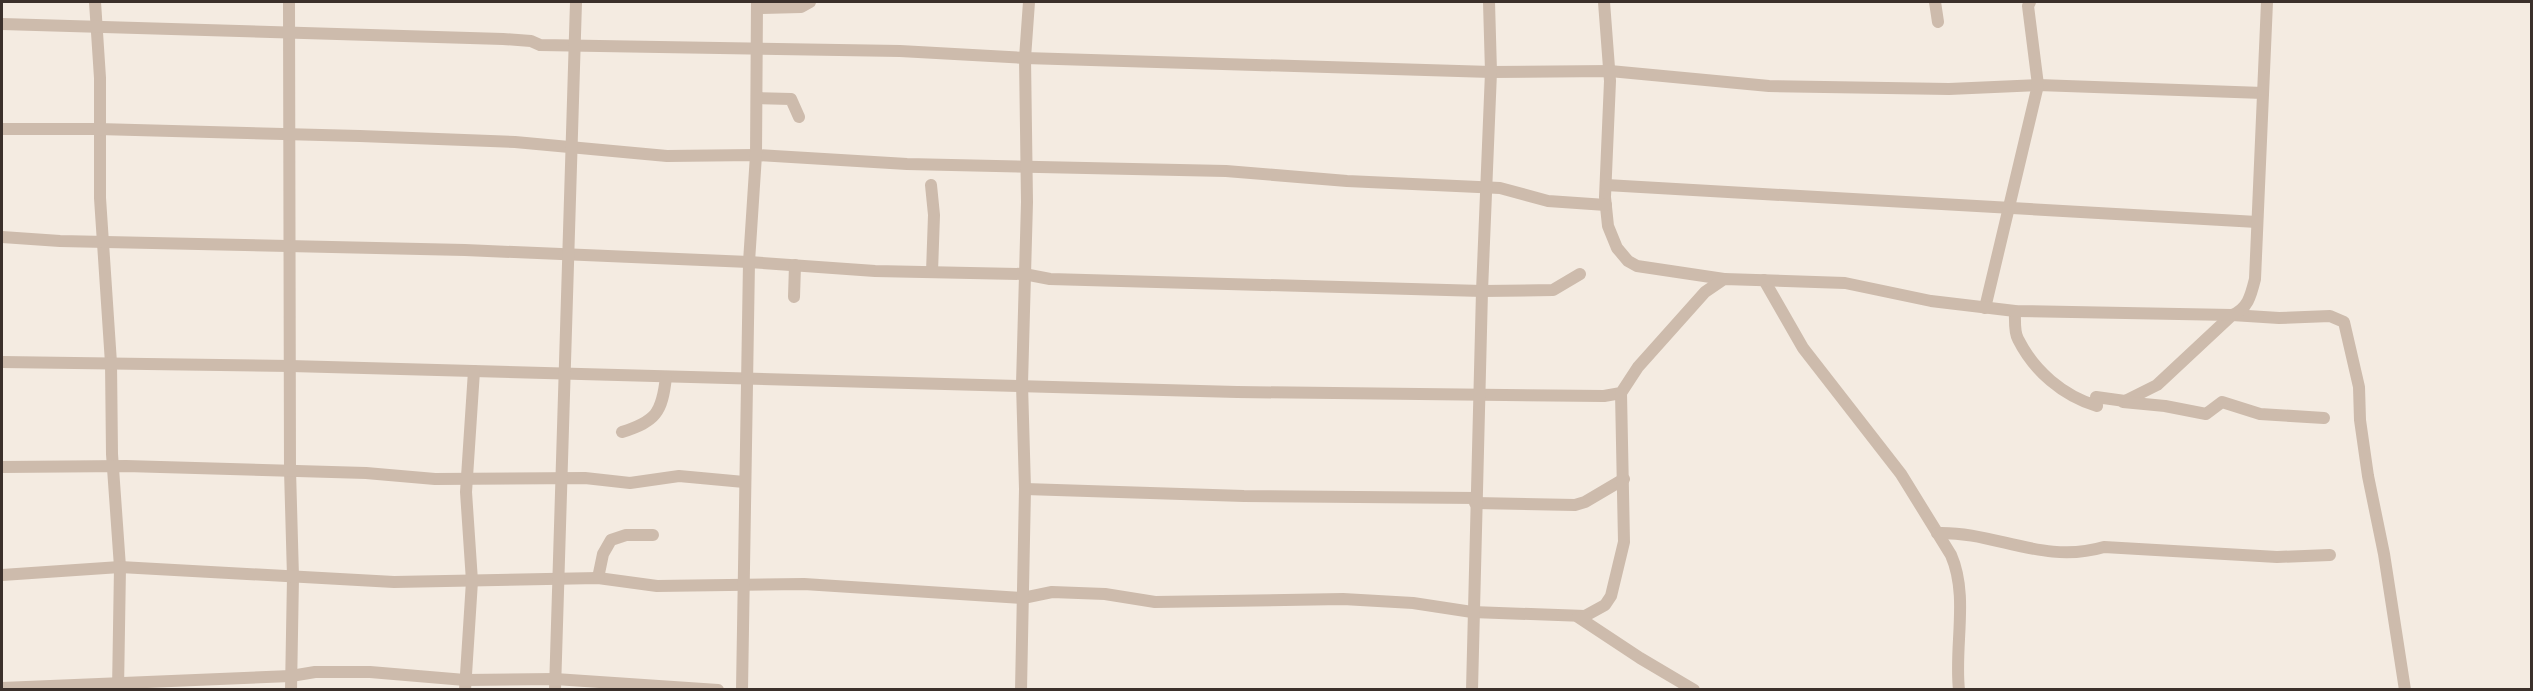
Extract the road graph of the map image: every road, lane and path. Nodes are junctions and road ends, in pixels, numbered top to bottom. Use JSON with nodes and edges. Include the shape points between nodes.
{"nodes":[{"id":1,"x":96,"y":2,"type":"edge"},
{"id":2,"x":289,"y":2,"type":"edge"},
{"id":3,"x":576,"y":2,"type":"edge"},
{"id":4,"x":810,"y":2,"type":"edge"},
{"id":5,"x":1029,"y":2,"type":"edge"},
{"id":6,"x":1489,"y":2,"type":"edge"},
{"id":7,"x":1604,"y":2,"type":"edge"},
{"id":8,"x":1935,"y":2,"type":"edge"},
{"id":9,"x":2030,"y":2,"type":"edge"},
{"id":10,"x":2267,"y":2,"type":"edge"},
{"id":11,"x":757,"y":5,"type":"edge"},
{"id":12,"x":1938,"y":22,"type":"dead end"},
{"id":13,"x":2,"y":24,"type":"edge"},
{"id":14,"x":97,"y":27,"type":"junction"},
{"id":15,"x":290,"y":33,"type":"junction"},
{"id":16,"x":574,"y":45,"type":"junction"},
{"id":17,"x":757,"y":48,"type":"junction"},
{"id":18,"x":1025,"y":58,"type":"junction"},
{"id":19,"x":1610,"y":71,"type":"junction"},
{"id":20,"x":1491,"y":72,"type":"junction"},
{"id":21,"x":2038,"y":85,"type":"junction"},
{"id":22,"x":2263,"y":93,"type":"junction"},
{"id":23,"x":757,"y":98,"type":"junction"},
{"id":24,"x":799,"y":117,"type":"dead end"},
{"id":25,"x":2,"y":129,"type":"edge"},
{"id":26,"x":98,"y":129,"type":"junction"},
{"id":27,"x":288,"y":135,"type":"junction"},
{"id":28,"x":573,"y":146,"type":"junction"},
{"id":29,"x":756,"y":155,"type":"junction"},
{"id":30,"x":1027,"y":166,"type":"junction"},
{"id":31,"x":931,"y":185,"type":"dead end"},
{"id":32,"x":1606,"y":185,"type":"junction"},
{"id":33,"x":1485,"y":188,"type":"junction"},
{"id":34,"x":1606,"y":205,"type":"junction"},
{"id":35,"x":2007,"y":208,"type":"junction"},
{"id":36,"x":2257,"y":222,"type":"junction"},
{"id":37,"x":2,"y":237,"type":"edge"},
{"id":38,"x":103,"y":242,"type":"junction"},
{"id":39,"x":291,"y":246,"type":"junction"},
{"id":40,"x":567,"y":255,"type":"junction"},
{"id":41,"x":750,"y":262,"type":"junction"},
{"id":42,"x":795,"y":265,"type":"junction"},
{"id":43,"x":932,"y":272,"type":"junction"},
{"id":44,"x":1024,"y":274,"type":"junction"},
{"id":45,"x":1580,"y":274,"type":"dead end"},
{"id":46,"x":1724,"y":279,"type":"junction"},
{"id":47,"x":1764,"y":280,"type":"junction"},
{"id":48,"x":1482,"y":291,"type":"junction"},
{"id":49,"x":794,"y":297,"type":"dead end"},
{"id":50,"x":1984,"y":308,"type":"junction"},
{"id":51,"x":2015,"y":311,"type":"junction"},
{"id":52,"x":2232,"y":315,"type":"junction"},
{"id":53,"x":2,"y":362,"type":"edge"},
{"id":54,"x":111,"y":363,"type":"junction"},
{"id":55,"x":291,"y":366,"type":"junction"},
{"id":56,"x":474,"y":371,"type":"junction"},
{"id":57,"x":564,"y":374,"type":"junction"},
{"id":58,"x":666,"y":377,"type":"junction"},
{"id":59,"x":747,"y":379,"type":"junction"},
{"id":60,"x":1022,"y":384,"type":"junction"},
{"id":61,"x":1481,"y":393,"type":"junction"},
{"id":62,"x":1621,"y":393,"type":"junction"},
{"id":63,"x":2096,"y":397,"type":"junction"},
{"id":64,"x":2324,"y":418,"type":"dead end"},
{"id":65,"x":622,"y":432,"type":"dead end"},
{"id":66,"x":2,"y":467,"type":"edge"},
{"id":67,"x":113,"y":468,"type":"junction"},
{"id":68,"x":290,"y":470,"type":"junction"},
{"id":69,"x":559,"y":478,"type":"junction"},
{"id":70,"x":1624,"y":479,"type":"junction"},
{"id":71,"x":468,"y":480,"type":"junction"},
{"id":72,"x":744,"y":482,"type":"junction"},
{"id":73,"x":1025,"y":489,"type":"junction"},
{"id":74,"x":1476,"y":500,"type":"junction"},
{"id":75,"x":1937,"y":532,"type":"junction"},
{"id":76,"x":653,"y":535,"type":"dead end"},
{"id":77,"x":2330,"y":555,"type":"dead end"},
{"id":78,"x":120,"y":567,"type":"junction"},
{"id":79,"x":2,"y":575,"type":"edge"},
{"id":80,"x":293,"y":577,"type":"junction"},
{"id":81,"x":598,"y":578,"type":"junction"},
{"id":82,"x":557,"y":579,"type":"junction"},
{"id":83,"x":472,"y":581,"type":"junction"},
{"id":84,"x":742,"y":585,"type":"junction"},
{"id":85,"x":1023,"y":598,"type":"junction"},
{"id":86,"x":1472,"y":612,"type":"junction"},
{"id":87,"x":1578,"y":617,"type":"junction"},
{"id":88,"x":291,"y":676,"type":"junction"},
{"id":89,"x":555,"y":684,"type":"edge"},
{"id":90,"x":118,"y":685,"type":"edge"},
{"id":91,"x":465,"y":685,"type":"edge"},
{"id":92,"x":2,"y":688,"type":"edge"},
{"id":93,"x":291,"y":690,"type":"edge"},
{"id":94,"x":718,"y":690,"type":"edge"},
{"id":95,"x":742,"y":690,"type":"edge"},
{"id":96,"x":1021,"y":690,"type":"edge"},
{"id":97,"x":1472,"y":690,"type":"edge"},
{"id":98,"x":1694,"y":690,"type":"edge"},
{"id":99,"x":1959,"y":690,"type":"edge"},
{"id":100,"x":2405,"y":690,"type":"edge"}],
"edges":[{"from":1,"to":14,"type":"street"},
{"from":2,"to":15,"type":"street"},
{"from":3,"to":16,"type":"street"},
{"from":4,"to":11,"type":"street","via":[[801,7]]},
{"from":5,"to":18,"type":"street"},
{"from":6,"to":20,"type":"street"},
{"from":7,"to":19,"type":"street"},
{"from":8,"to":12,"type":"street"},
{"from":9,"to":21,"type":"street"},
{"from":10,"to":22,"type":"street"},
{"from":11,"to":17,"type":"street"},
{"from":13,"to":14,"type":"street"},
{"from":14,"to":15,"type":"street"},
{"from":14,"to":26,"type":"street"},
{"from":15,"to":16,"type":"street"},
{"from":15,"to":27,"type":"street"},
{"from":16,"to":17,"type":"street"},
{"from":16,"to":28,"type":"street"},
{"from":17,"to":18,"type":"street"},
{"from":17,"to":23,"type":"street"},
{"from":18,"to":20,"type":"street"},
{"from":18,"to":30,"type":"street"},
{"from":19,"to":20,"type":"street"},
{"from":19,"to":21,"type":"street","via":[[1769,86],[1949,89]]},
{"from":19,"to":32,"type":"street"},
{"from":20,"to":33,"type":"street"},
{"from":21,"to":22,"type":"street"},
{"from":21,"to":35,"type":"street"},
{"from":22,"to":36,"type":"street"},
{"from":23,"to":24,"type":"street","via":[[791,99]]},
{"from":23,"to":29,"type":"street"},
{"from":25,"to":26,"type":"street"},
{"from":26,"to":27,"type":"street"},
{"from":26,"to":38,"type":"street"},
{"from":27,"to":28,"type":"street"},
{"from":27,"to":39,"type":"street"},
{"from":28,"to":29,"type":"street","via":[[667,156]]},
{"from":28,"to":40,"type":"street"},
{"from":29,"to":30,"type":"street"},
{"from":29,"to":41,"type":"street"},
{"from":30,"to":33,"type":"street","via":[[1226,171]]},
{"from":30,"to":44,"type":"street"},
{"from":31,"to":43,"type":"street"},
{"from":32,"to":34,"type":"street"},
{"from":32,"to":35,"type":"street"},
{"from":33,"to":34,"type":"street","via":[[1512,190],[1548,201]]},
{"from":33,"to":48,"type":"street"},
{"from":34,"to":46,"type":"street","via":[[1611,238],[1628,261],[1637,266]]},
{"from":35,"to":36,"type":"street"},
{"from":35,"to":50,"type":"street"},
{"from":36,"to":52,"type":"street","via":[[2251,298]]},
{"from":37,"to":38,"type":"street"},
{"from":38,"to":39,"type":"street"},
{"from":38,"to":54,"type":"street"},
{"from":39,"to":40,"type":"street"},
{"from":39,"to":55,"type":"street"},
{"from":40,"to":41,"type":"street"},
{"from":40,"to":57,"type":"street"},
{"from":41,"to":42,"type":"street"},
{"from":41,"to":59,"type":"street"},
{"from":42,"to":43,"type":"street"},
{"from":42,"to":49,"type":"street"},
{"from":43,"to":44,"type":"street"},
{"from":44,"to":48,"type":"street","via":[[1050,279]]},
{"from":44,"to":60,"type":"street"},
{"from":45,"to":48,"type":"street","via":[[1554,290]]},
{"from":46,"to":47,"type":"street"},
{"from":46,"to":62,"type":"street","via":[[1706,292],[1638,368]]},
{"from":47,"to":50,"type":"street","via":[[1845,283]]},
{"from":47,"to":75,"type":"street","via":[[1803,348],[1901,474]]},
{"from":48,"to":61,"type":"street"},
{"from":50,"to":51,"type":"street"},
{"from":51,"to":52,"type":"street"},
{"from":51,"to":63,"type":"street","via":[[2016,337],[2055,387],[2097,406]]},
{"from":52,"to":63,"type":"street","via":[[2157,385],[2126,401]]},
{"from":52,"to":100,"type":"street","via":[[2330,316],[2344,321],[2359,387],[2368,477]]},
{"from":53,"to":54,"type":"street"},
{"from":54,"to":55,"type":"street"},
{"from":54,"to":67,"type":"street"},
{"from":55,"to":56,"type":"street"},
{"from":55,"to":68,"type":"street"},
{"from":56,"to":57,"type":"street"},
{"from":56,"to":71,"type":"street"},
{"from":57,"to":58,"type":"street"},
{"from":57,"to":69,"type":"street"},
{"from":58,"to":59,"type":"street"},
{"from":58,"to":65,"type":"street","via":[[658,413],[647,423]]},
{"from":59,"to":60,"type":"street"},
{"from":59,"to":72,"type":"street"},
{"from":60,"to":61,"type":"street","via":[[1237,392]]},
{"from":60,"to":73,"type":"street"},
{"from":61,"to":62,"type":"street"},
{"from":61,"to":74,"type":"street"},
{"from":62,"to":70,"type":"street"},
{"from":63,"to":64,"type":"street","via":[[2206,414],[2222,402],[2260,414]]},
{"from":66,"to":67,"type":"street"},
{"from":67,"to":68,"type":"street"},
{"from":67,"to":78,"type":"street"},
{"from":68,"to":71,"type":"street"},
{"from":68,"to":80,"type":"street"},
{"from":69,"to":71,"type":"street"},
{"from":69,"to":72,"type":"street","via":[[630,483],[679,476]]},
{"from":69,"to":82,"type":"street"},
{"from":70,"to":74,"type":"street","via":[[1575,505]]},
{"from":70,"to":87,"type":"street","via":[[1624,542],[1611,596],[1597,611]]},
{"from":71,"to":83,"type":"street"},
{"from":72,"to":84,"type":"street"},
{"from":73,"to":74,"type":"street"},
{"from":73,"to":85,"type":"street"},
{"from":74,"to":86,"type":"street"},
{"from":75,"to":77,"type":"street","via":[[2042,552],[2088,552],[2104,547],[2277,557]]},
{"from":75,"to":99,"type":"street","via":[[1957,569]]},
{"from":76,"to":81,"type":"street","via":[[626,535],[611,540],[603,554]]},
{"from":78,"to":79,"type":"street"},
{"from":78,"to":80,"type":"street"},
{"from":78,"to":90,"type":"street"},
{"from":80,"to":83,"type":"street"},
{"from":80,"to":88,"type":"street"},
{"from":81,"to":82,"type":"street"},
{"from":81,"to":84,"type":"street","via":[[657,586]]},
{"from":82,"to":83,"type":"street"},
{"from":82,"to":89,"type":"street"},
{"from":83,"to":91,"type":"street"},
{"from":84,"to":85,"type":"street","via":[[804,584]]},
{"from":84,"to":95,"type":"street"},
{"from":85,"to":86,"type":"street","via":[[1052,592],[1105,594],[1155,602],[1344,599]]},
{"from":85,"to":96,"type":"street"},
{"from":86,"to":87,"type":"street"},
{"from":86,"to":97,"type":"street"},
{"from":87,"to":98,"type":"street"},
{"from":88,"to":90,"type":"street"},
{"from":88,"to":91,"type":"street","via":[[370,672]]},
{"from":88,"to":93,"type":"street"},
{"from":89,"to":91,"type":"street"},
{"from":89,"to":94,"type":"street"},
{"from":90,"to":92,"type":"street"}]}
